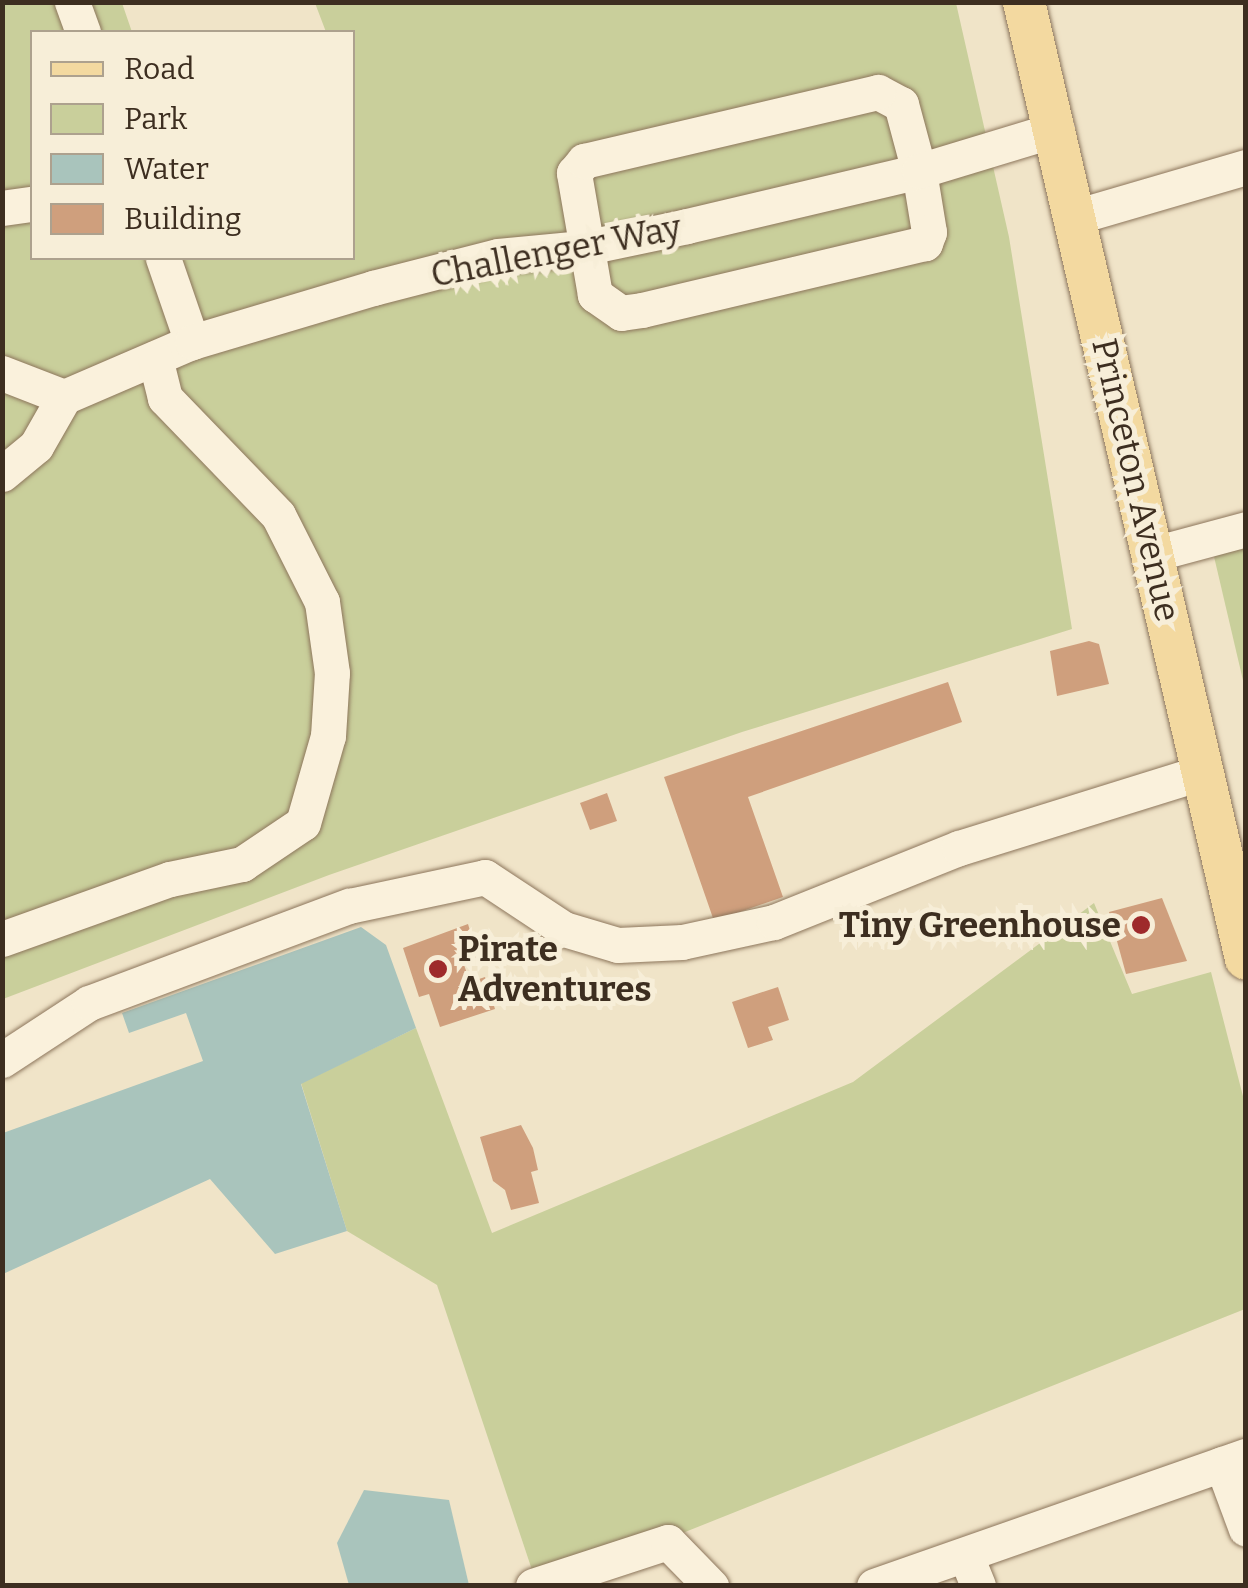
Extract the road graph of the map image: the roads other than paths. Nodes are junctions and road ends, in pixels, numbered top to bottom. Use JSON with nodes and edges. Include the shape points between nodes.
{"nodes":[{"id":1,"x":72,"y":2,"type":"edge"},
{"id":2,"x":1024,"y":2,"type":"edge"},
{"id":3,"x":82,"y":30,"type":"edge"},
{"id":4,"x":1056,"y":129,"type":"junction"},
{"id":5,"x":1246,"y":166,"type":"edge"},
{"id":6,"x":919,"y":171,"type":"junction"},
{"id":7,"x":30,"y":204,"type":"edge"},
{"id":8,"x":2,"y":208,"type":"edge"},
{"id":9,"x":1076,"y":218,"type":"junction"},
{"id":10,"x":583,"y":248,"type":"junction"},
{"id":11,"x":164,"y":260,"type":"edge"},
{"id":12,"x":192,"y":342,"type":"junction"},
{"id":13,"x":155,"y":358,"type":"junction"},
{"id":14,"x":2,"y":373,"type":"edge"},
{"id":15,"x":64,"y":398,"type":"junction"},
{"id":16,"x":2,"y":474,"type":"edge"},
{"id":17,"x":1246,"y":529,"type":"edge"},
{"id":18,"x":1153,"y":554,"type":"junction"},
{"id":19,"x":1203,"y":772,"type":"junction"},
{"id":20,"x":2,"y":939,"type":"edge"},
{"id":21,"x":1246,"y":959,"type":"edge"},
{"id":22,"x":2,"y":1060,"type":"edge"},
{"id":23,"x":1234,"y":1460,"type":"edge"},
{"id":24,"x":1246,"y":1529,"type":"edge"},
{"id":25,"x":972,"y":1571,"type":"edge"},
{"id":26,"x":533,"y":1586,"type":"edge"},
{"id":27,"x":711,"y":1586,"type":"edge"},
{"id":28,"x":874,"y":1586,"type":"edge"}],
"edges":[{"from":1,"to":3,"type":"street"},
{"from":2,"to":4,"type":"main road","name":"Princeton Avenue"},
{"from":4,"to":6,"type":"street","name":"Challenger Way"},
{"from":4,"to":9,"type":"main road","name":"Princeton Avenue"},
{"from":5,"to":9,"type":"street"},
{"from":6,"to":10,"type":"street","name":"Challenger Way"},
{"from":6,"to":10,"type":"street","via":[[929,232],[911,251],[621,313],[595,294]]},
{"from":6,"to":10,"type":"street","via":[[901,104],[878,92],[584,161],[574,173]]},
{"from":7,"to":8,"type":"street"},
{"from":9,"to":18,"type":"main road","name":"Princeton Avenue"},
{"from":10,"to":12,"type":"street","name":"Challenger Way","via":[[498,256]]},
{"from":11,"to":12,"type":"street"},
{"from":12,"to":13,"type":"street","name":"Challenger Way"},
{"from":13,"to":15,"type":"street","name":"Challenger Way"},
{"from":13,"to":20,"type":"street","via":[[166,398],[278,515],[322,602],[332,673],[328,736],[303,824],[242,864],[170,879]]},
{"from":14,"to":15,"type":"street"},
{"from":15,"to":16,"type":"street","via":[[36,446]]},
{"from":17,"to":18,"type":"street"},
{"from":18,"to":19,"type":"main road","name":"Princeton Avenue"},
{"from":19,"to":21,"type":"main road","name":"Princeton Avenue"},
{"from":19,"to":22,"type":"street","via":[[959,848],[774,922],[682,942],[618,945],[564,929],[484,877],[348,906],[89,1003]]},
{"from":23,"to":24,"type":"street"},
{"from":23,"to":25,"type":"street"},
{"from":25,"to":28,"type":"street"},
{"from":26,"to":27,"type":"street","via":[[668,1542]]}]}
